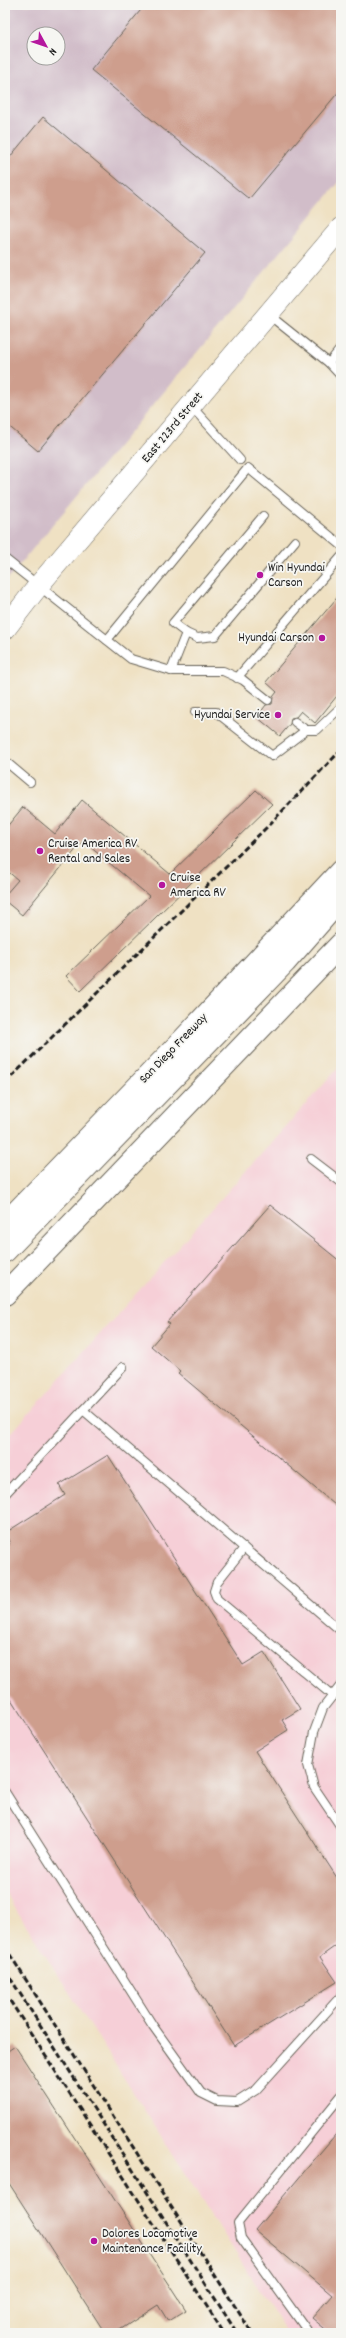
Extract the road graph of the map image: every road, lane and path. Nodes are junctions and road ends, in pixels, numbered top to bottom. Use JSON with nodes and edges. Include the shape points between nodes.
{"nodes":[{"id":1,"x":341,"y":228,"type":"edge"},
{"id":2,"x":268,"y":314,"type":"junction"},
{"id":3,"x":341,"y":348,"type":"edge"},
{"id":4,"x":329,"y":363,"type":"junction"},
{"id":5,"x":341,"y":376,"type":"edge"},
{"id":6,"x":192,"y":407,"type":"junction"},
{"id":7,"x":244,"y":464,"type":"junction"},
{"id":8,"x":263,"y":516,"type":"dead end"},
{"id":9,"x":295,"y":541,"type":"dead end"},
{"id":10,"x":341,"y":545,"type":"edge"},
{"id":11,"x":341,"y":557,"type":"edge"},
{"id":12,"x":5,"y":559,"type":"edge"},
{"id":13,"x":39,"y":585,"type":"junction"},
{"id":14,"x":5,"y":629,"type":"edge"},
{"id":15,"x":186,"y":633,"type":"junction"},
{"id":16,"x":107,"y":640,"type":"junction"},
{"id":17,"x":171,"y":670,"type":"junction"},
{"id":18,"x":237,"y":678,"type":"junction"},
{"id":19,"x":268,"y":700,"type":"dead end"},
{"id":20,"x":341,"y":708,"type":"edge"},
{"id":21,"x":195,"y":712,"type":"dead end"},
{"id":22,"x":295,"y":722,"type":"dead end"},
{"id":23,"x":306,"y":730,"type":"junction"},
{"id":24,"x":5,"y":761,"type":"edge"},
{"id":25,"x":30,"y":782,"type":"dead end"},
{"id":26,"x":341,"y":871,"type":"edge"},
{"id":27,"x":341,"y":898,"type":"edge"},
{"id":28,"x":341,"y":916,"type":"edge"},
{"id":29,"x":341,"y":944,"type":"edge"},
{"id":30,"x":312,"y":1159,"type":"dead end"},
{"id":31,"x":341,"y":1182,"type":"edge"},
{"id":32,"x":5,"y":1224,"type":"edge"},
{"id":33,"x":5,"y":1251,"type":"edge"},
{"id":34,"x":5,"y":1267,"type":"edge"},
{"id":35,"x":5,"y":1294,"type":"edge"},
{"id":36,"x":124,"y":1367,"type":"dead end"},
{"id":37,"x":83,"y":1410,"type":"junction"},
{"id":38,"x":5,"y":1494,"type":"edge"},
{"id":39,"x":244,"y":1548,"type":"junction"},
{"id":40,"x":341,"y":1631,"type":"edge"},
{"id":41,"x":341,"y":1685,"type":"edge"},
{"id":42,"x":333,"y":1696,"type":"junction"},
{"id":43,"x":5,"y":1792,"type":"edge"},
{"id":44,"x":341,"y":1827,"type":"edge"},
{"id":45,"x":341,"y":1996,"type":"edge"},
{"id":46,"x":341,"y":2096,"type":"edge"},
{"id":47,"x":309,"y":2333,"type":"edge"}],
"edges":[{"from":1,"to":2,"type":"main road","name":"East 223rd Street"},
{"from":2,"to":4,"type":"lane"},
{"from":2,"to":6,"type":"main road","name":"East 223rd Street"},
{"from":3,"to":4,"type":"lane"},
{"from":4,"to":5,"type":"lane"},
{"from":6,"to":7,"type":"lane"},
{"from":6,"to":13,"type":"main road","name":"East 223rd Street"},
{"from":7,"to":10,"type":"lane"},
{"from":7,"to":16,"type":"lane"},
{"from":8,"to":15,"type":"lane","via":[[173,623]]},
{"from":9,"to":15,"type":"lane","via":[[215,636],[197,638]]},
{"from":11,"to":18,"type":"lane"},
{"from":12,"to":13,"type":"lane"},
{"from":13,"to":14,"type":"main road","name":"East 223rd Street"},
{"from":13,"to":16,"type":"lane"},
{"from":15,"to":17,"type":"lane"},
{"from":16,"to":17,"type":"lane","via":[[131,659]]},
{"from":17,"to":18,"type":"lane","via":[[223,671]]},
{"from":18,"to":19,"type":"lane"},
{"from":20,"to":23,"type":"lane","via":[[317,730]]},
{"from":21,"to":23,"type":"lane","via":[[216,712],[272,756]]},
{"from":22,"to":23,"type":"lane"},
{"from":24,"to":25,"type":"lane"},
{"from":26,"to":32,"type":"highway","name":"San Diego Freeway"},
{"from":27,"to":33,"type":"highway","via":[[285,962]]},
{"from":28,"to":34,"type":"highway"},
{"from":29,"to":35,"type":"highway"},
{"from":30,"to":31,"type":"lane"},
{"from":36,"to":37,"type":"lane"},
{"from":37,"to":38,"type":"lane"},
{"from":37,"to":39,"type":"lane"},
{"from":39,"to":40,"type":"lane"},
{"from":39,"to":42,"type":"lane","via":[[217,1582],[214,1591],[217,1599]]},
{"from":41,"to":42,"type":"lane"},
{"from":42,"to":44,"type":"lane","via":[[323,1708],[314,1732],[308,1765],[314,1786]]},
{"from":43,"to":45,"type":"lane","via":[[149,2019],[201,2093],[216,2101],[238,2102],[256,2090]]},
{"from":46,"to":47,"type":"lane","via":[[238,2224],[241,2238]]}]}
